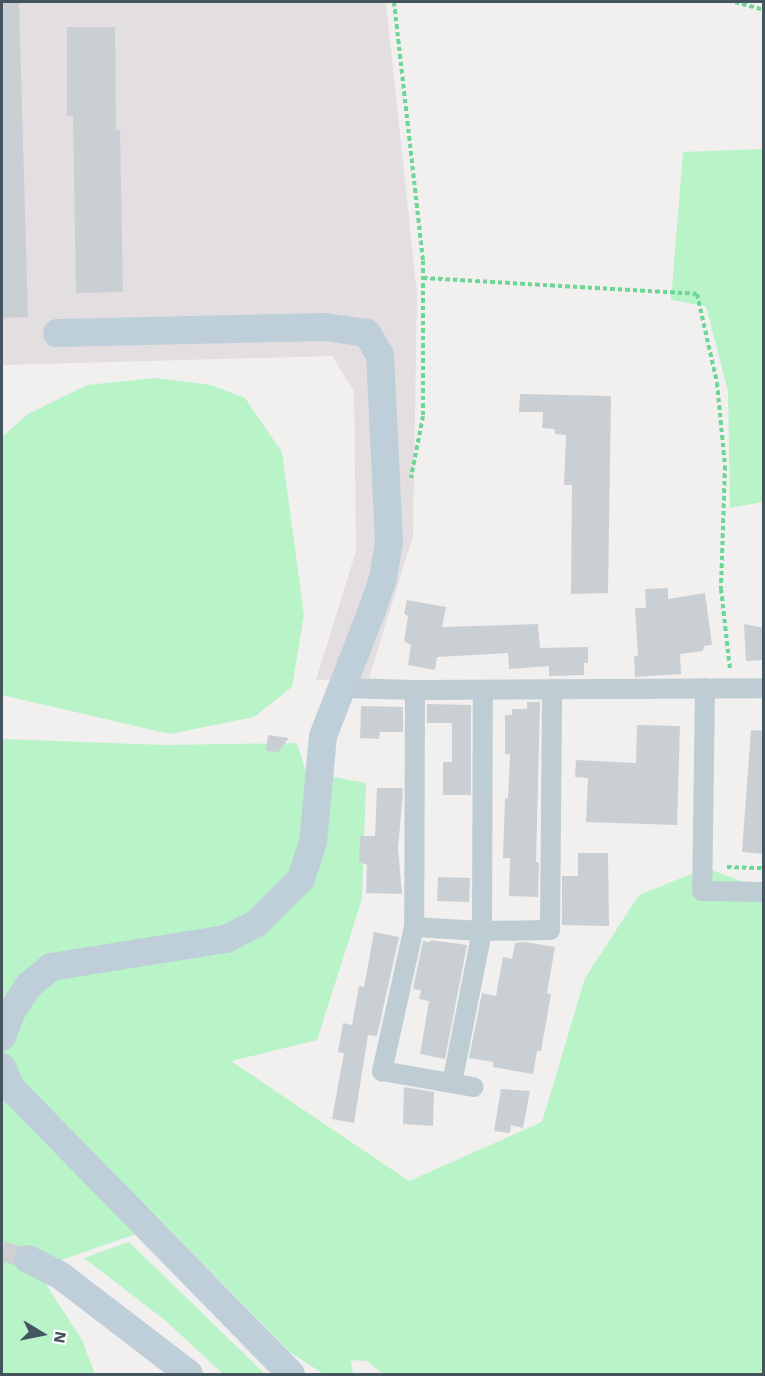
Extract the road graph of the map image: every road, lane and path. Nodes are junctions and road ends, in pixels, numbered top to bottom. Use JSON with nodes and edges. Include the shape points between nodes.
{"nodes":[{"id":1,"x":394,"y":2,"type":"edge"},
{"id":2,"x":735,"y":2,"type":"edge"},
{"id":3,"x":764,"y":10,"type":"edge"},
{"id":4,"x":423,"y":278,"type":"junction"},
{"id":5,"x":57,"y":333,"type":"dead end"},
{"id":6,"x":410,"y":483,"type":"dead end"},
{"id":7,"x":344,"y":688,"type":"junction"},
{"id":8,"x":552,"y":688,"type":"junction"},
{"id":9,"x":705,"y":688,"type":"junction"},
{"id":10,"x":733,"y":688,"type":"junction"},
{"id":11,"x":764,"y":688,"type":"edge"},
{"id":12,"x":415,"y":690,"type":"junction"},
{"id":13,"x":483,"y":690,"type":"junction"},
{"id":14,"x":727,"y":867,"type":"dead end"},
{"id":15,"x":764,"y":868,"type":"edge"},
{"id":16,"x":764,"y":892,"type":"edge"},
{"id":17,"x":414,"y":927,"type":"junction"},
{"id":18,"x":482,"y":931,"type":"junction"},
{"id":19,"x":2,"y":1037,"type":"edge"},
{"id":20,"x":2,"y":1067,"type":"edge"},
{"id":21,"x":452,"y":1083,"type":"junction"},
{"id":22,"x":474,"y":1087,"type":"dead end"},
{"id":23,"x":28,"y":1259,"type":"tunnel mouth"},
{"id":24,"x":189,"y":1374,"type":"edge"},
{"id":25,"x":291,"y":1374,"type":"edge"}],
"edges":[{"from":1,"to":4,"type":"path"},
{"from":2,"to":3,"type":"path"},
{"from":4,"to":6,"type":"path","via":[[423,416]]},
{"from":4,"to":10,"type":"path","via":[[697,294],[717,382],[722,430],[725,466],[721,589]]},
{"from":5,"to":7,"type":"street","via":[[324,327],[368,333],[380,355],[389,543],[383,579]]},
{"from":7,"to":12,"type":"street"},
{"from":7,"to":19,"type":"street","via":[[323,736],[313,842],[301,879],[277,904],[256,924],[226,939],[51,967],[29,985],[12,1011]]},
{"from":8,"to":9,"type":"street"},
{"from":8,"to":13,"type":"street"},
{"from":8,"to":18,"type":"street","via":[[550,930]]},
{"from":9,"to":10,"type":"street"},
{"from":9,"to":16,"type":"street","via":[[702,891]]},
{"from":10,"to":11,"type":"street"},
{"from":12,"to":13,"type":"street"},
{"from":12,"to":17,"type":"street"},
{"from":13,"to":18,"type":"street"},
{"from":14,"to":15,"type":"path"},
{"from":17,"to":18,"type":"street"},
{"from":17,"to":21,"type":"street","via":[[382,1071]]},
{"from":18,"to":21,"type":"street"},
{"from":20,"to":25,"type":"street","via":[[11,1088]]},
{"from":21,"to":22,"type":"street"},
{"from":23,"to":24,"type":"street","via":[[62,1276]]}]}
